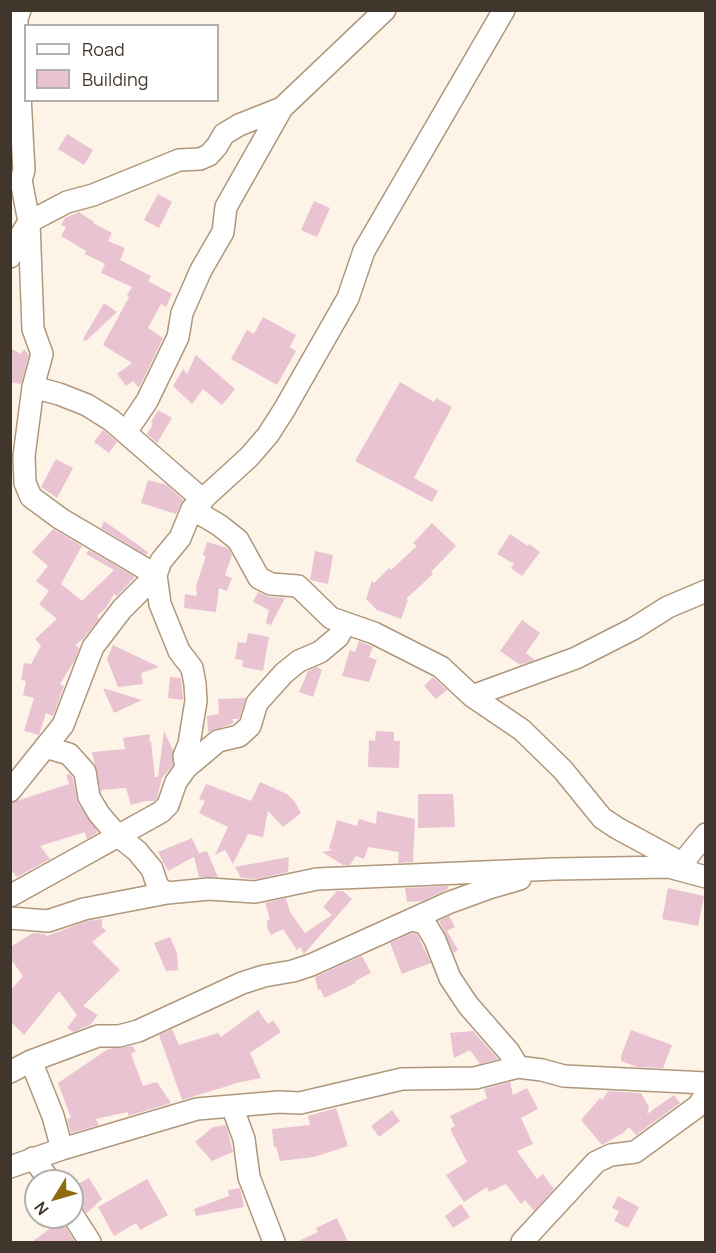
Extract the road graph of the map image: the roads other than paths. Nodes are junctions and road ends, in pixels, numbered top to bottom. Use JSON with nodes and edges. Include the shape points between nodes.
{"nodes":[{"id":1,"x":20,"y":10,"type":"edge"},
{"id":2,"x":384,"y":10,"type":"edge"},
{"id":3,"x":504,"y":10,"type":"edge"},
{"id":4,"x":282,"y":108,"type":"junction"},
{"id":5,"x":16,"y":176,"type":"edge"},
{"id":6,"x":29,"y":222,"type":"junction"},
{"id":7,"x":10,"y":257,"type":"edge"},
{"id":8,"x":33,"y":387,"type":"junction"},
{"id":9,"x":126,"y":432,"type":"junction"},
{"id":10,"x":18,"y":482,"type":"edge"},
{"id":11,"x":197,"y":504,"type":"junction"},
{"id":12,"x":156,"y":575,"type":"junction"},
{"id":13,"x":705,"y":591,"type":"edge"},
{"id":14,"x":345,"y":624,"type":"junction"},
{"id":15,"x":472,"y":696,"type":"junction"},
{"id":16,"x":45,"y":747,"type":"junction"},
{"id":17,"x":186,"y":768,"type":"junction"},
{"id":18,"x":12,"y":785,"type":"edge"},
{"id":19,"x":705,"y":834,"type":"edge"},
{"id":20,"x":117,"y":835,"type":"junction"},
{"id":21,"x":555,"y":869,"type":"junction"},
{"id":22,"x":698,"y":872,"type":"edge"},
{"id":23,"x":167,"y":893,"type":"junction"},
{"id":24,"x":10,"y":896,"type":"edge"},
{"id":25,"x":10,"y":918,"type":"edge"},
{"id":26,"x":412,"y":920,"type":"junction"},
{"id":27,"x":31,"y":1061,"type":"junction"},
{"id":28,"x":518,"y":1067,"type":"junction"},
{"id":29,"x":10,"y":1072,"type":"edge"},
{"id":30,"x":705,"y":1083,"type":"edge"},
{"id":31,"x":705,"y":1094,"type":"edge"},
{"id":32,"x":232,"y":1106,"type":"junction"},
{"id":33,"x":62,"y":1149,"type":"junction"},
{"id":34,"x":33,"y":1158,"type":"junction"},
{"id":35,"x":10,"y":1167,"type":"edge"},
{"id":36,"x":41,"y":1169,"type":"edge"},
{"id":37,"x":82,"y":1229,"type":"edge"},
{"id":38,"x":90,"y":1242,"type":"edge"},
{"id":39,"x":274,"y":1242,"type":"edge"},
{"id":40,"x":522,"y":1242,"type":"edge"}],
"edges":[{"from":1,"to":5,"type":"street","via":[[16,39],[24,170]]},
{"from":2,"to":4,"type":"street"},
{"from":3,"to":11,"type":"street","via":[[364,251],[348,298],[284,411],[249,457]]},
{"from":4,"to":6,"type":"street","via":[[238,125],[200,159],[179,160],[67,202]]},
{"from":4,"to":9,"type":"street","via":[[226,207],[223,232],[182,313],[178,337],[147,401]]},
{"from":5,"to":6,"type":"street"},
{"from":6,"to":7,"type":"street"},
{"from":6,"to":8,"type":"street","via":[[33,329],[42,354]]},
{"from":8,"to":9,"type":"street","via":[[87,405]]},
{"from":8,"to":10,"type":"street"},
{"from":9,"to":11,"type":"street"},
{"from":10,"to":12,"type":"street","via":[[62,519]]},
{"from":11,"to":12,"type":"street"},
{"from":11,"to":14,"type":"street","via":[[238,540],[259,578],[270,584],[298,586],[331,618]]},
{"from":12,"to":16,"type":"street","via":[[122,609],[93,647],[63,725]]},
{"from":12,"to":17,"type":"street","via":[[160,604],[179,651],[192,668],[195,684],[196,700],[184,756]]},
{"from":13,"to":15,"type":"street","via":[[576,658]]},
{"from":14,"to":15,"type":"street","via":[[374,633],[441,667]]},
{"from":14,"to":17,"type":"street","via":[[338,637],[320,652],[284,673],[257,703],[250,726],[239,736],[218,741]]},
{"from":15,"to":22,"type":"street","via":[[522,729],[563,770],[602,818]]},
{"from":16,"to":18,"type":"street"},
{"from":16,"to":20,"type":"street","via":[[69,754],[86,772],[89,797]]},
{"from":17,"to":20,"type":"street","via":[[161,812]]},
{"from":19,"to":22,"type":"street"},
{"from":20,"to":23,"type":"street","via":[[152,868],[158,886]]},
{"from":20,"to":24,"type":"street"},
{"from":21,"to":22,"type":"street","via":[[669,867]]},
{"from":21,"to":23,"type":"street","via":[[316,879],[255,892],[209,888]]},
{"from":21,"to":26,"type":"street","via":[[489,888]]},
{"from":23,"to":25,"type":"street","via":[[84,909],[48,921]]},
{"from":26,"to":27,"type":"street","via":[[311,965],[242,983],[138,1031],[98,1036]]},
{"from":26,"to":28,"type":"street","via":[[425,923],[450,978]]},
{"from":27,"to":29,"type":"street"},
{"from":27,"to":33,"type":"street"},
{"from":28,"to":30,"type":"street","via":[[564,1076]]},
{"from":28,"to":32,"type":"street","via":[[475,1078],[402,1079],[300,1103]]},
{"from":31,"to":40,"type":"street","via":[[698,1106],[635,1152],[611,1155],[596,1162]]},
{"from":32,"to":33,"type":"street","via":[[197,1109]]},
{"from":32,"to":39,"type":"street","via":[[244,1139],[249,1177]]},
{"from":33,"to":34,"type":"street"},
{"from":34,"to":35,"type":"street"},
{"from":34,"to":36,"type":"street"},
{"from":37,"to":38,"type":"street"}]}
